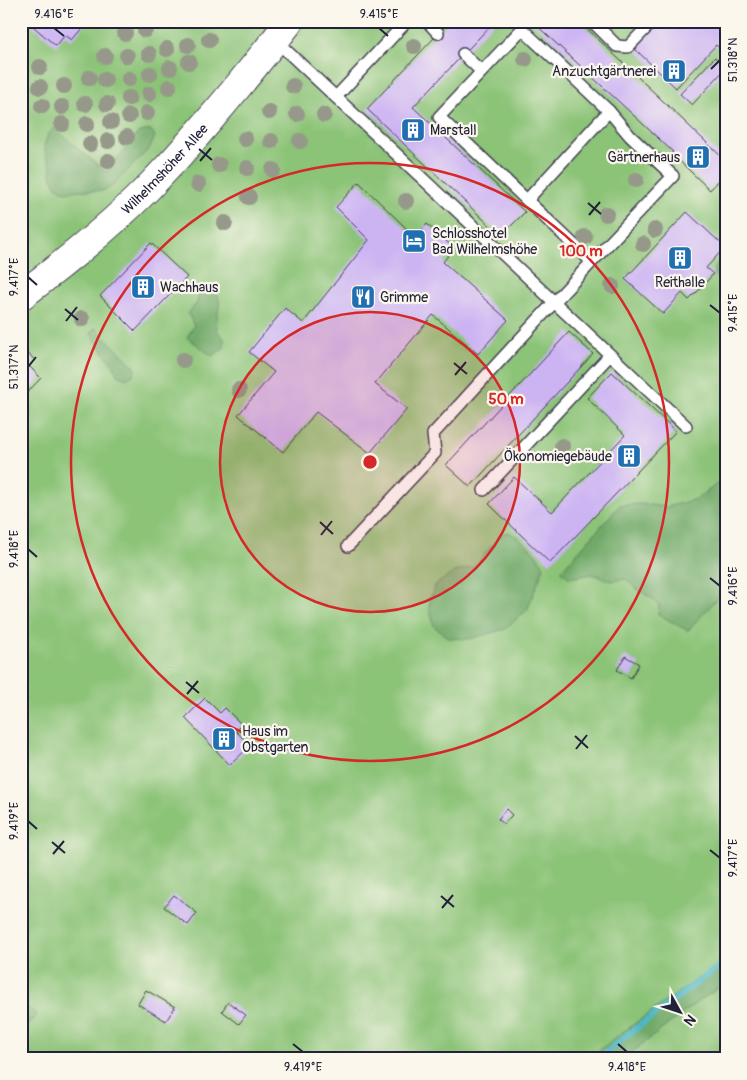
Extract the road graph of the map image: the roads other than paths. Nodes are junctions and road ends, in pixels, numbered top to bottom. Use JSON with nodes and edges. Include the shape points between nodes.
{"nodes":[{"id":1,"x":407,"y":21,"type":"edge"},
{"id":2,"x":427,"y":21,"type":"edge"},
{"id":3,"x":592,"y":21,"type":"edge"},
{"id":4,"x":653,"y":21,"type":"edge"},
{"id":5,"x":282,"y":31,"type":"edge"},
{"id":6,"x":438,"y":34,"type":"dead end"},
{"id":7,"x":463,"y":54,"type":"dead end"},
{"id":8,"x":481,"y":71,"type":"junction"},
{"id":9,"x":336,"y":97,"type":"junction"},
{"id":10,"x":609,"y":110,"type":"junction"},
{"id":11,"x":527,"y":200,"type":"junction"},
{"id":12,"x":592,"y":262,"type":"junction"},
{"id":13,"x":21,"y":296,"type":"edge"},
{"id":14,"x":554,"y":302,"type":"junction"},
{"id":15,"x":610,"y":354,"type":"junction"},
{"id":16,"x":686,"y":426,"type":"dead end"},
{"id":17,"x":484,"y":490,"type":"dead end"},
{"id":18,"x":348,"y":546,"type":"dead end"}],
"edges":[{"from":1,"to":9,"type":"lane"},
{"from":2,"to":6,"type":"lane"},
{"from":3,"to":4,"type":"lane","via":[[618,46],[628,47]]},
{"from":5,"to":9,"type":"lane"},
{"from":5,"to":13,"type":"main road","name":"Wilhelmshöher Allee","via":[[225,102],[145,190],[53,272]]},
{"from":7,"to":8,"type":"lane"},
{"from":8,"to":10,"type":"lane","via":[[522,29]]},
{"from":8,"to":11,"type":"lane","via":[[440,117]]},
{"from":9,"to":14,"type":"lane"},
{"from":10,"to":11,"type":"lane"},
{"from":10,"to":12,"type":"lane","via":[[630,136],[672,176]]},
{"from":11,"to":12,"type":"lane"},
{"from":12,"to":14,"type":"lane"},
{"from":14,"to":15,"type":"lane"},
{"from":14,"to":18,"type":"lane","via":[[433,434],[435,453]]},
{"from":15,"to":16,"type":"lane"},
{"from":15,"to":17,"type":"lane"}]}
